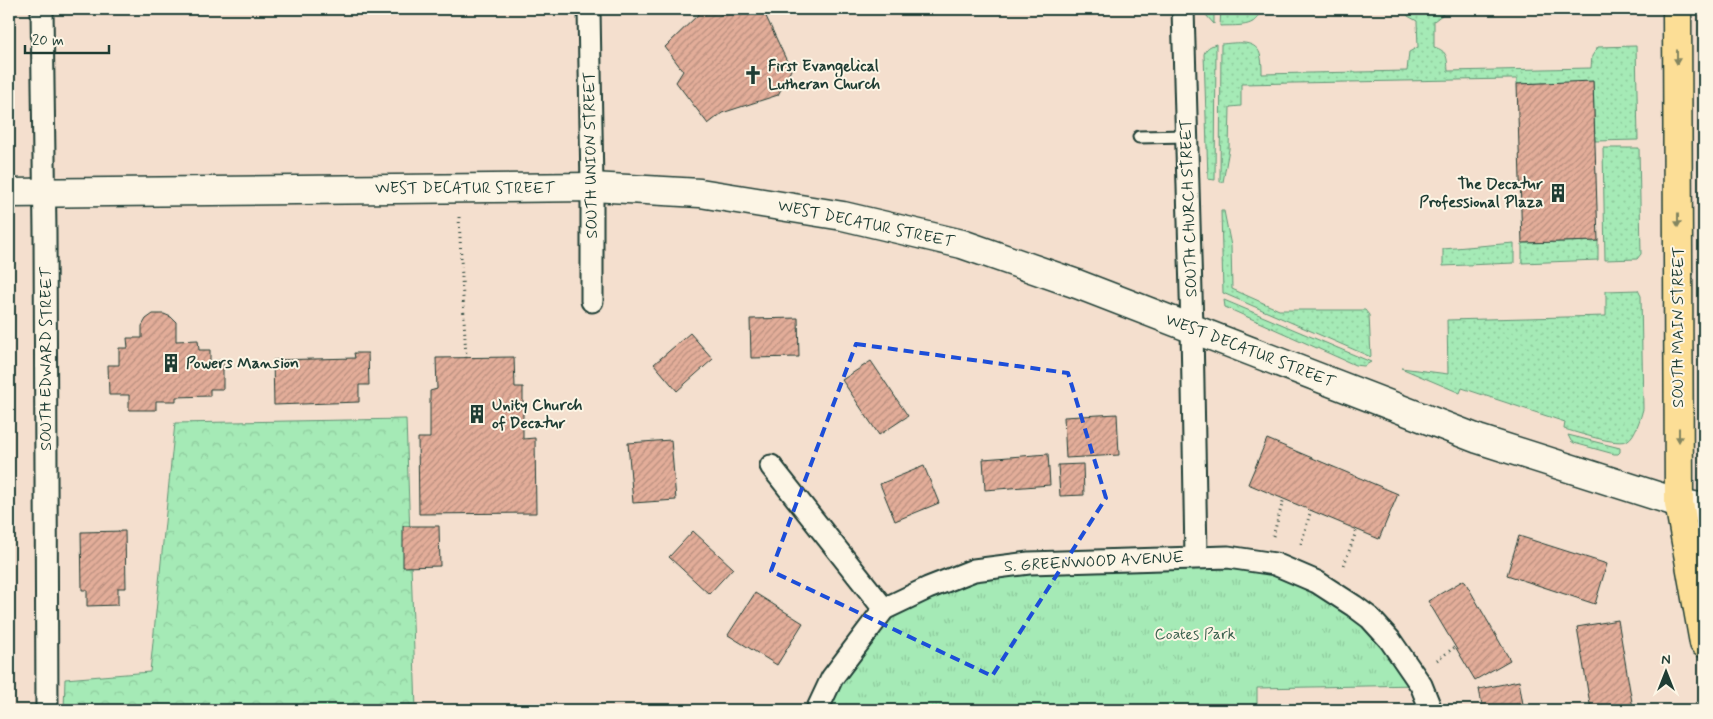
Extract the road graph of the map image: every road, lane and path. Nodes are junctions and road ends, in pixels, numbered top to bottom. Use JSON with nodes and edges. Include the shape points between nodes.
{"nodes":[{"id":1,"x":42,"y":9,"type":"edge"},
{"id":2,"x":589,"y":9,"type":"edge"},
{"id":3,"x":1184,"y":9,"type":"edge"},
{"id":4,"x":1677,"y":9,"type":"edge"},
{"id":5,"x":1187,"y":136,"type":"junction"},
{"id":6,"x":1139,"y":137,"type":"dead end"},
{"id":7,"x":592,"y":187,"type":"junction"},
{"id":8,"x":44,"y":192,"type":"junction"},
{"id":9,"x":9,"y":193,"type":"edge"},
{"id":10,"x":459,"y":217,"type":"dead end"},
{"id":11,"x":592,"y":300,"type":"dead end"},
{"id":12,"x":1192,"y":328,"type":"junction"},
{"id":13,"x":466,"y":358,"type":"dead end"},
{"id":14,"x":771,"y":466,"type":"dead end"},
{"id":15,"x":1284,"y":498,"type":"dead end"},
{"id":16,"x":1692,"y":506,"type":"edge"},
{"id":17,"x":1311,"y":510,"type":"dead end"},
{"id":18,"x":1357,"y":529,"type":"dead end"},
{"id":19,"x":1273,"y":536,"type":"dead end"},
{"id":20,"x":1301,"y":544,"type":"dead end"},
{"id":21,"x":1196,"y":558,"type":"junction"},
{"id":22,"x":1344,"y":565,"type":"dead end"},
{"id":23,"x":884,"y":609,"type":"junction"},
{"id":24,"x":1704,"y":643,"type":"edge"},
{"id":25,"x":1455,"y":647,"type":"dead end"},
{"id":26,"x":1437,"y":660,"type":"dead end"},
{"id":27,"x":47,"y":710,"type":"edge"},
{"id":28,"x":817,"y":710,"type":"edge"},
{"id":29,"x":1432,"y":710,"type":"edge"}],
"edges":[{"from":1,"to":8,"type":"street","name":"SOUTH EDWARD STREET"},
{"from":2,"to":7,"type":"street","name":"SOUTH UNION STREET"},
{"from":3,"to":5,"type":"street","name":"SOUTH CHURCH STREET"},
{"from":4,"to":16,"type":"main road","name":"SOUTH MAIN STREET","one_way":true},
{"from":5,"to":6,"type":"lane"},
{"from":5,"to":12,"type":"street","name":"SOUTH CHURCH STREET"},
{"from":7,"to":8,"type":"street","name":"WEST DECATUR STREET"},
{"from":7,"to":11,"type":"street","name":"SOUTH UNION STREET"},
{"from":7,"to":12,"type":"street","name":"WEST DECATUR STREET","via":[[700,193],[843,216],[962,244]]},
{"from":8,"to":9,"type":"street","name":"WEST DECATUR STREET"},
{"from":8,"to":27,"type":"street","name":"SOUTH EDWARD STREET"},
{"from":10,"to":13,"type":"path"},
{"from":12,"to":16,"type":"street","name":"WEST DECATUR STREET","via":[[1478,439]]},
{"from":12,"to":21,"type":"street","name":"SOUTH CHURCH STREET"},
{"from":14,"to":23,"type":"street"},
{"from":15,"to":19,"type":"path"},
{"from":16,"to":24,"type":"main road","name":"SOUTH MAIN STREET"},
{"from":17,"to":20,"type":"path"},
{"from":18,"to":22,"type":"path"},
{"from":21,"to":23,"type":"street","name":"S. GREENWOOD AVENUE","via":[[1029,562],[974,570]]},
{"from":21,"to":29,"type":"street","name":"S. GREENWOOD AVENUE","via":[[1228,557],[1275,564],[1317,582],[1370,618],[1390,640],[1421,685]]},
{"from":23,"to":28,"type":"street","name":"S. GREENWOOD AVENUE","via":[[832,678]]},
{"from":25,"to":26,"type":"path"}]}
